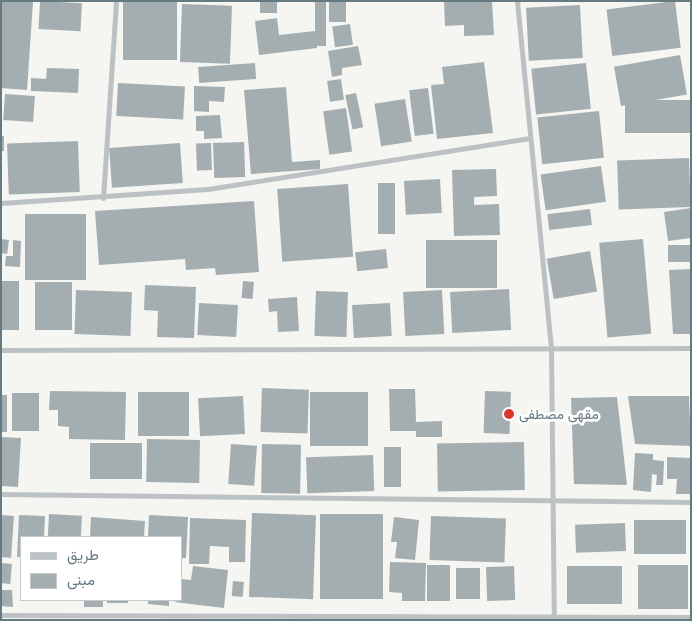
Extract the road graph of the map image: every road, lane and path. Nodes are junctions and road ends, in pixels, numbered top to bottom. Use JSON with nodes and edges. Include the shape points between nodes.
{"nodes":[{"id":1,"x":116,"y":1,"type":"edge"},
{"id":2,"x":517,"y":1,"type":"edge"},
{"id":3,"x":530,"y":138,"type":"junction"},
{"id":4,"x":103,"y":198,"type":"junction"},
{"id":5,"x":1,"y":203,"type":"edge"},
{"id":6,"x":551,"y":348,"type":"junction"},
{"id":7,"x":691,"y":348,"type":"edge"},
{"id":8,"x":1,"y":350,"type":"edge"},
{"id":9,"x":1,"y":494,"type":"edge"},
{"id":10,"x":553,"y":502,"type":"junction"},
{"id":11,"x":691,"y":502,"type":"edge"},
{"id":12,"x":1,"y":615,"type":"edge"},
{"id":13,"x":691,"y":617,"type":"edge"},
{"id":14,"x":554,"y":618,"type":"edge"}],
"edges":[{"from":1,"to":4,"type":"street"},
{"from":2,"to":3,"type":"street"},
{"from":3,"to":4,"type":"street","via":[[208,189]]},
{"from":3,"to":6,"type":"street"},
{"from":4,"to":5,"type":"street"},
{"from":6,"to":7,"type":"street"},
{"from":6,"to":8,"type":"street"},
{"from":6,"to":10,"type":"street"},
{"from":9,"to":10,"type":"street"},
{"from":10,"to":11,"type":"street"},
{"from":10,"to":14,"type":"street"},
{"from":12,"to":14,"type":"street"},
{"from":13,"to":14,"type":"street"}]}
